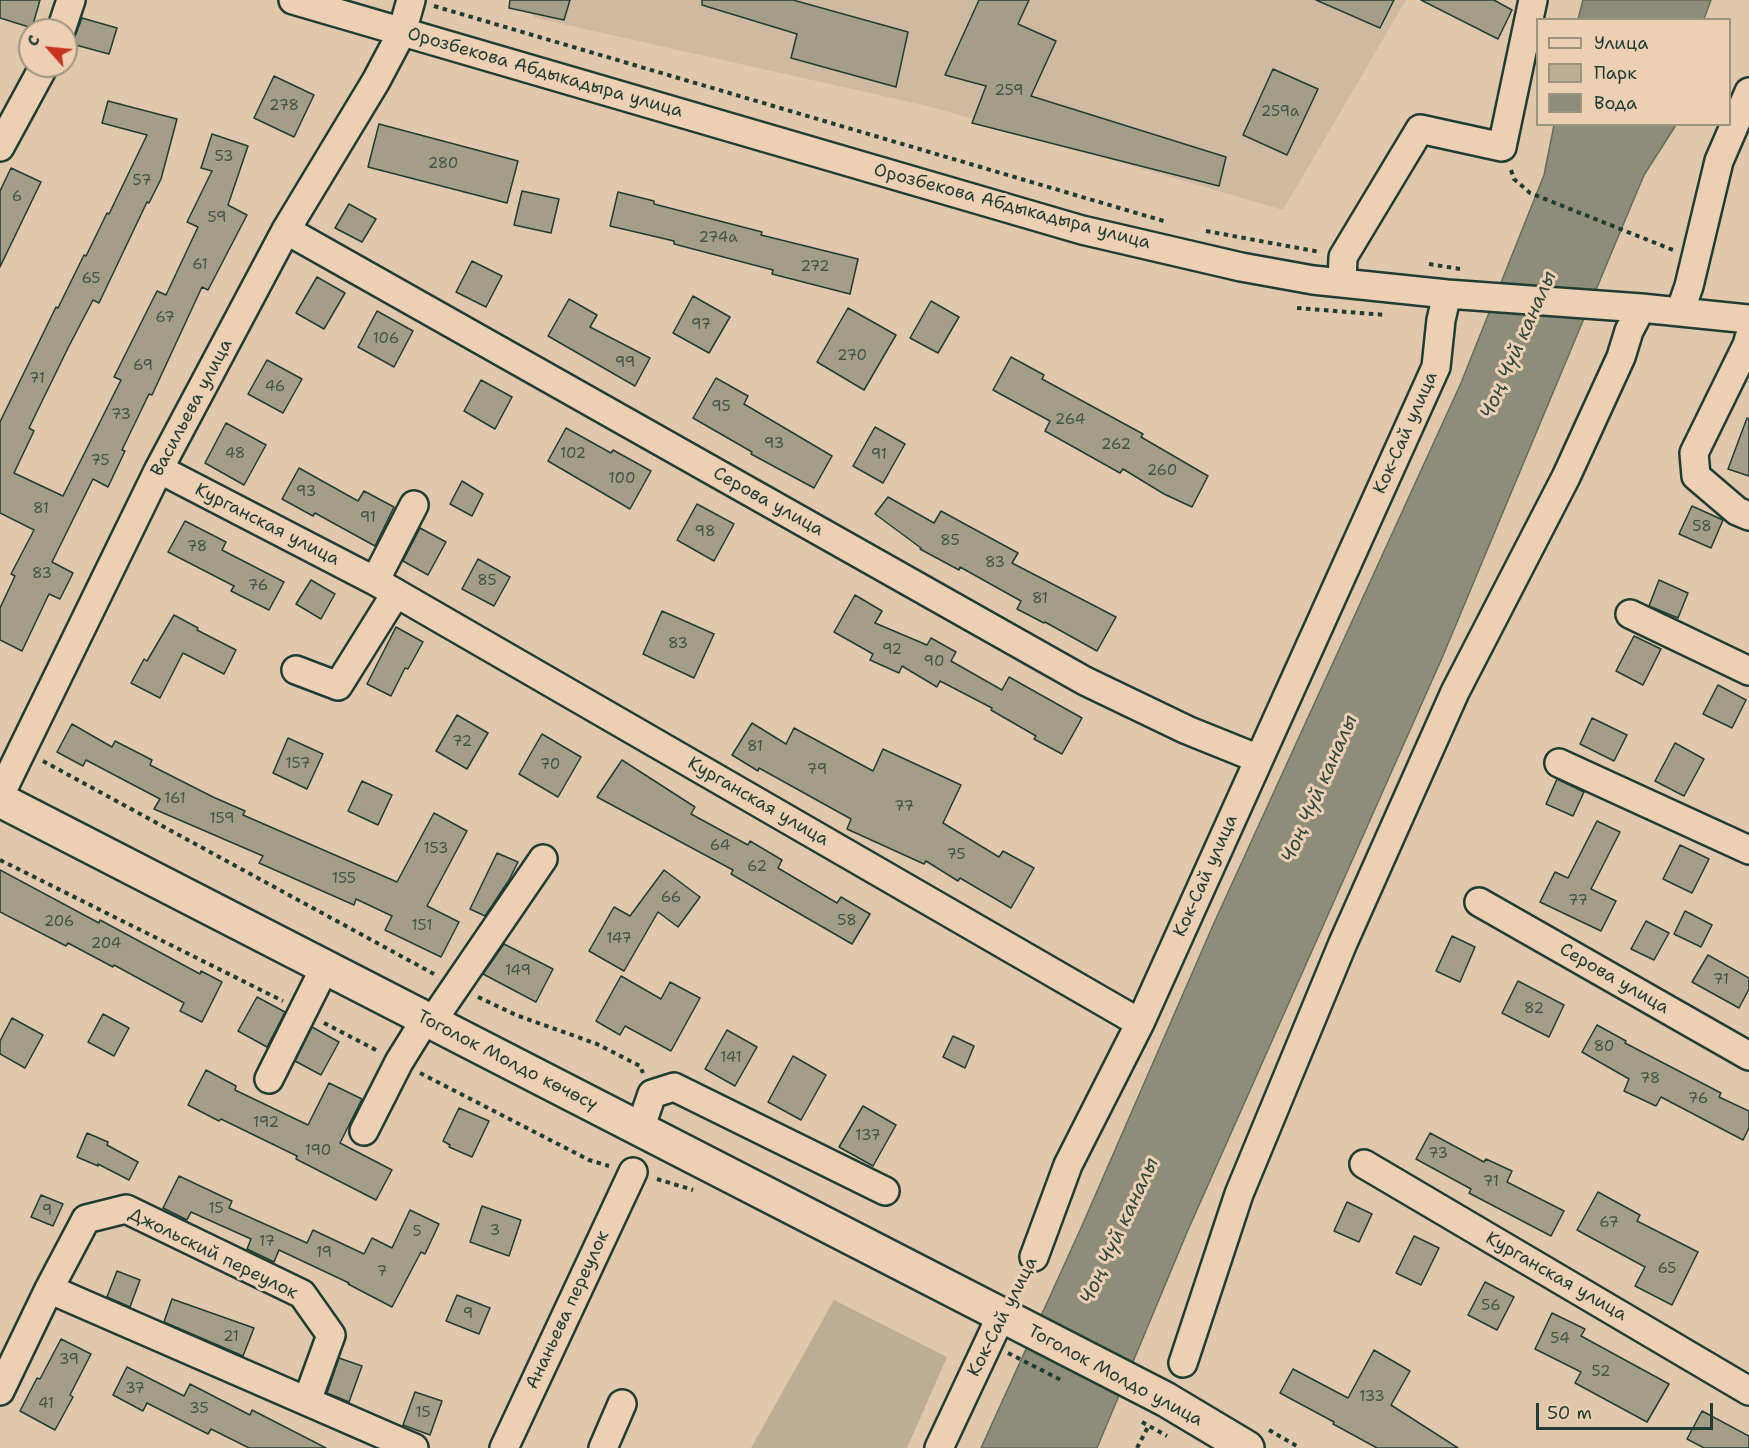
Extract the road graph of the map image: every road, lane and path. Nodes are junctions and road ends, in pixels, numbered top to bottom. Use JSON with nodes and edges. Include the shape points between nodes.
{"nodes":[{"id":1,"x":71,"y":0,"type":"edge"},
{"id":2,"x":293,"y":0,"type":"edge"},
{"id":3,"x":1533,"y":0,"type":"edge"},
{"id":4,"x":418,"y":2,"type":"edge"},
{"id":5,"x":65,"y":18,"type":"edge"},
{"id":6,"x":402,"y":32,"type":"junction"},
{"id":7,"x":37,"y":78,"type":"edge"},
{"id":8,"x":1749,"y":92,"type":"edge"},
{"id":9,"x":0,"y":147,"type":"edge"},
{"id":10,"x":1530,"y":193,"type":"dead end"},
{"id":11,"x":1170,"y":222,"type":"dead end"},
{"id":12,"x":286,"y":230,"type":"junction"},
{"id":13,"x":1204,"y":230,"type":"dead end"},
{"id":14,"x":1695,"y":259,"type":"junction"},
{"id":15,"x":1422,"y":264,"type":"dead end"},
{"id":16,"x":1342,"y":270,"type":"junction"},
{"id":17,"x":1459,"y":287,"type":"junction"},
{"id":18,"x":1630,"y":307,"type":"junction"},
{"id":19,"x":1680,"y":312,"type":"junction"},
{"id":20,"x":1749,"y":319,"type":"edge"},
{"id":21,"x":1749,"y":338,"type":"edge"},
{"id":22,"x":159,"y":469,"type":"junction"},
{"id":23,"x":414,"y":505,"type":"dead end"},
{"id":24,"x":1749,"y":516,"type":"edge"},
{"id":25,"x":386,"y":587,"type":"junction"},
{"id":26,"x":1630,"y":614,"type":"dead end"},
{"id":27,"x":296,"y":670,"type":"dead end"},
{"id":28,"x":1749,"y":671,"type":"edge"},
{"id":29,"x":23,"y":750,"type":"junction"},
{"id":30,"x":1259,"y":759,"type":"junction"},
{"id":31,"x":1559,"y":763,"type":"dead end"},
{"id":32,"x":0,"y":795,"type":"edge"},
{"id":33,"x":0,"y":800,"type":"edge"},
{"id":34,"x":1749,"y":850,"type":"edge"},
{"id":35,"x":543,"y":859,"type":"dead end"},
{"id":36,"x":0,"y":860,"type":"edge"},
{"id":37,"x":1479,"y":902,"type":"dead end"},
{"id":38,"x":325,"y":967,"type":"junction"},
{"id":39,"x":456,"y":987,"type":"junction"},
{"id":40,"x":303,"y":1011,"type":"junction"},
{"id":41,"x":428,"y":1021,"type":"junction"},
{"id":42,"x":1140,"y":1023,"type":"junction"},
{"id":43,"x":1749,"y":1056,"type":"edge"},
{"id":44,"x":399,"y":1062,"type":"junction"},
{"id":45,"x":269,"y":1079,"type":"dead end"},
{"id":46,"x":652,"y":1094,"type":"junction"},
{"id":47,"x":640,"y":1130,"type":"junction"},
{"id":48,"x":364,"y":1131,"type":"dead end"},
{"id":49,"x":1364,"y":1164,"type":"dead end"},
{"id":50,"x":633,"y":1172,"type":"junction"},
{"id":51,"x":696,"y":1191,"type":"dead end"},
{"id":52,"x":885,"y":1191,"type":"dead end"},
{"id":53,"x":1034,"y":1257,"type":"joint"},
{"id":54,"x":49,"y":1289,"type":"junction"},
{"id":55,"x":1013,"y":1305,"type":"junction"},
{"id":56,"x":1183,"y":1363,"type":"dead end"},
{"id":57,"x":0,"y":1391,"type":"edge"},
{"id":58,"x":1749,"y":1391,"type":"edge"},
{"id":59,"x":307,"y":1401,"type":"junction"},
{"id":60,"x":622,"y":1404,"type":"dead end"},
{"id":61,"x":1147,"y":1413,"type":"junction"},
{"id":62,"x":1168,"y":1437,"type":"dead end"},
{"id":63,"x":414,"y":1448,"type":"edge"},
{"id":64,"x":504,"y":1448,"type":"edge"},
{"id":65,"x":603,"y":1448,"type":"edge"},
{"id":66,"x":939,"y":1448,"type":"edge"},
{"id":67,"x":1137,"y":1448,"type":"edge"},
{"id":68,"x":1247,"y":1448,"type":"edge"}],
"edges":[{"from":1,"to":5,"type":"street"},
{"from":2,"to":6,"type":"street","name":"Орозбекова Абдыкадыра улица"},
{"from":3,"to":16,"type":"street","via":[[1502,147],[1420,129]]},
{"from":4,"to":6,"type":"street","name":"Васильева улица"},
{"from":4,"to":11,"type":"path"},
{"from":6,"to":12,"type":"street","name":"Васильева улица"},
{"from":6,"to":16,"type":"street","name":"Орозбекова Абдыкадыра улица","via":[[1082,230],[1313,280]]},
{"from":7,"to":9,"type":"street"},
{"from":8,"to":14,"type":"street","via":[[1719,161]]},
{"from":10,"to":14,"type":"path"},
{"from":12,"to":22,"type":"street","name":"Васильева улица"},
{"from":12,"to":30,"type":"street","name":"Серова улица","via":[[1085,681]]},
{"from":13,"to":16,"type":"path"},
{"from":14,"to":19,"type":"street"},
{"from":15,"to":17,"type":"path","via":[[1455,267]]},
{"from":16,"to":17,"type":"street","name":"Орозбекова Абдыкадыра улица"},
{"from":17,"to":18,"type":"street","name":"Орозбекова Абдыкадыра улица"},
{"from":17,"to":30,"type":"street","name":"Кок-Сай улица","via":[[1441,320],[1436,367]]},
{"from":18,"to":19,"type":"street","name":"Орозбекова Абдыкадыра улица"},
{"from":18,"to":56,"type":"street","via":[[1629,331],[1621,357],[1566,477],[1455,692],[1343,943],[1239,1194]]},
{"from":19,"to":20,"type":"street","name":"Орозбекова Абдыкадыра улица"},
{"from":21,"to":24,"type":"street","via":[[1695,453],[1696,476],[1737,511]]},
{"from":22,"to":25,"type":"street","name":"Курганская улица"},
{"from":22,"to":29,"type":"street","name":"Васильева улица"},
{"from":23,"to":25,"type":"street"},
{"from":25,"to":27,"type":"street","via":[[338,686]]},
{"from":25,"to":42,"type":"street","name":"Курганская улица"},
{"from":26,"to":28,"type":"street"},
{"from":29,"to":32,"type":"street","name":"Васильева улица"},
{"from":29,"to":39,"type":"path"},
{"from":30,"to":42,"type":"street","name":"Кок-Сай улица"},
{"from":31,"to":34,"type":"street"},
{"from":33,"to":38,"type":"main road","name":"Тоголок Молдо көчөсү"},
{"from":35,"to":39,"type":"street"},
{"from":36,"to":40,"type":"path"},
{"from":37,"to":43,"type":"street","name":"Серова улица"},
{"from":38,"to":40,"type":"street"},
{"from":38,"to":41,"type":"main road","name":"Тоголок Молдо көчөсү"},
{"from":39,"to":41,"type":"street"},
{"from":39,"to":46,"type":"path","via":[[516,1016],[597,1044],[640,1066]]},
{"from":40,"to":44,"type":"path"},
{"from":40,"to":45,"type":"street"},
{"from":41,"to":44,"type":"street"},
{"from":41,"to":47,"type":"main road","name":"Тоголок Молдо көчөсү"},
{"from":42,"to":53,"type":"street","name":"Кок-Сай улица","via":[[1068,1165]]},
{"from":44,"to":48,"type":"street"},
{"from":44,"to":50,"type":"path","via":[[589,1160]]},
{"from":46,"to":47,"type":"street"},
{"from":46,"to":52,"type":"street","via":[[674,1087]]},
{"from":47,"to":55,"type":"main road","name":"Тоголок Молдо көчөсү"},
{"from":49,"to":58,"type":"street","name":"Курганская улица"},
{"from":50,"to":51,"type":"path"},
{"from":50,"to":64,"type":"street","name":"Ананьева переулок"},
{"from":53,"to":55,"type":"path","name":"Кок-Сай улица"},
{"from":54,"to":57,"type":"street","name":"Джольский переулок"},
{"from":54,"to":59,"type":"street"},
{"from":54,"to":59,"type":"street","name":"Джольский переулок","via":[[86,1219],[126,1209],[302,1294],[331,1335]]},
{"from":55,"to":61,"type":"main road","name":"Тоголок Молдо улица"},
{"from":55,"to":66,"type":"street","name":"Кок-Сай улица"},
{"from":59,"to":63,"type":"street"},
{"from":60,"to":65,"type":"street"},
{"from":61,"to":62,"type":"path"},
{"from":61,"to":67,"type":"path"},
{"from":61,"to":68,"type":"main road","name":"Тоголок Молдо улица"}]}
